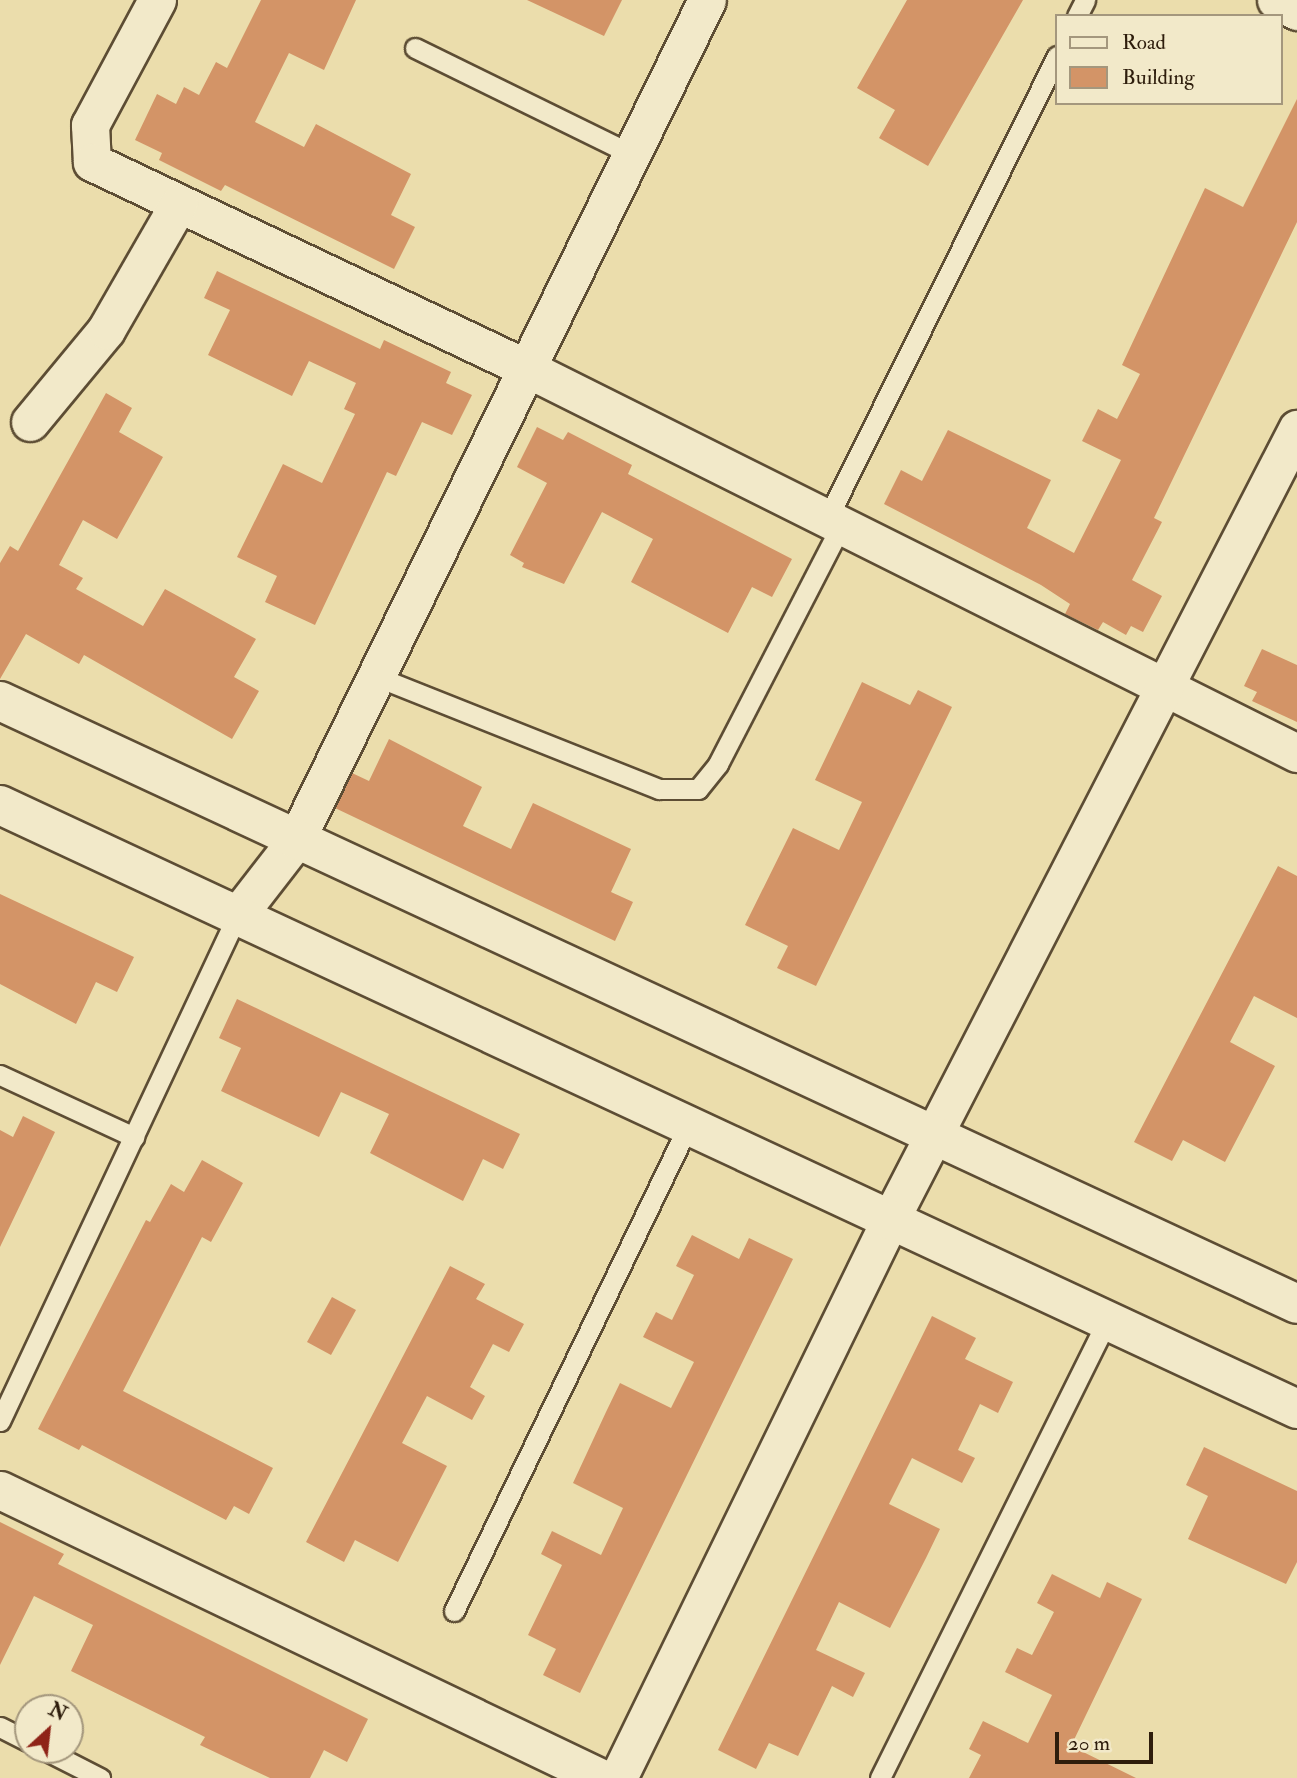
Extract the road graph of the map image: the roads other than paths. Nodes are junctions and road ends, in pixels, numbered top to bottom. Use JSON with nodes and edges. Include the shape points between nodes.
{"nodes":[{"id":1,"x":157,"y":0,"type":"edge"},
{"id":2,"x":706,"y":0,"type":"edge"},
{"id":3,"x":1276,"y":0,"type":"edge"},
{"id":4,"x":1297,"y":10,"type":"edge"},
{"id":5,"x":415,"y":48,"type":"dead end"},
{"id":6,"x":1056,"y":58,"type":"edge"},
{"id":7,"x":631,"y":154,"type":"junction"},
{"id":8,"x":179,"y":203,"type":"junction"},
{"id":9,"x":526,"y":368,"type":"junction"},
{"id":10,"x":30,"y":422,"type":"dead end"},
{"id":11,"x":1297,"y":429,"type":"edge"},
{"id":12,"x":834,"y":523,"type":"junction"},
{"id":13,"x":375,"y":676,"type":"junction"},
{"id":14,"x":1164,"y":689,"type":"junction"},
{"id":15,"x":0,"y":701,"type":"edge"},
{"id":16,"x":1297,"y":753,"type":"edge"},
{"id":17,"x":0,"y":805,"type":"edge"},
{"id":18,"x":296,"y":840,"type":"junction"},
{"id":19,"x":237,"y":916,"type":"junction"},
{"id":20,"x":0,"y":1075,"type":"edge"},
{"id":21,"x":688,"y":1126,"type":"junction"},
{"id":22,"x":935,"y":1136,"type":"junction"},
{"id":23,"x":134,"y":1137,"type":"junction"},
{"id":24,"x":890,"y":1220,"type":"junction"},
{"id":25,"x":1297,"y":1304,"type":"edge"},
{"id":26,"x":1107,"y":1321,"type":"junction"},
{"id":27,"x":1297,"y":1409,"type":"edge"},
{"id":28,"x":0,"y":1421,"type":"edge"},
{"id":29,"x":0,"y":1490,"type":"edge"},
{"id":30,"x":453,"y":1611,"type":"dead end"},
{"id":31,"x":72,"y":1764,"type":"edge"},
{"id":32,"x":100,"y":1778,"type":"edge"},
{"id":33,"x":601,"y":1778,"type":"edge"},
{"id":34,"x":618,"y":1778,"type":"edge"},
{"id":35,"x":880,"y":1778,"type":"edge"}],
"edges":[{"from":1,"to":8,"type":"street","via":[[90,125],[92,162]]},
{"from":2,"to":7,"type":"street"},
{"from":3,"to":4,"type":"street"},
{"from":5,"to":7,"type":"lane"},
{"from":6,"to":12,"type":"lane"},
{"from":7,"to":9,"type":"street"},
{"from":8,"to":9,"type":"street"},
{"from":8,"to":10,"type":"street","via":[[106,330]]},
{"from":9,"to":12,"type":"street"},
{"from":9,"to":13,"type":"street"},
{"from":11,"to":14,"type":"street"},
{"from":12,"to":13,"type":"lane","via":[[718,764],[698,789],[659,789]]},
{"from":12,"to":14,"type":"street"},
{"from":13,"to":18,"type":"street"},
{"from":14,"to":16,"type":"street"},
{"from":14,"to":22,"type":"street"},
{"from":15,"to":18,"type":"street"},
{"from":17,"to":19,"type":"street"},
{"from":18,"to":19,"type":"street"},
{"from":18,"to":22,"type":"street"},
{"from":19,"to":21,"type":"street"},
{"from":19,"to":23,"type":"lane"},
{"from":20,"to":23,"type":"lane"},
{"from":21,"to":24,"type":"street"},
{"from":21,"to":30,"type":"lane"},
{"from":22,"to":24,"type":"street"},
{"from":22,"to":25,"type":"street"},
{"from":23,"to":28,"type":"lane"},
{"from":24,"to":26,"type":"street"},
{"from":24,"to":34,"type":"street"},
{"from":26,"to":27,"type":"street"},
{"from":26,"to":35,"type":"lane"},
{"from":29,"to":33,"type":"street"},
{"from":31,"to":32,"type":"lane"}]}
